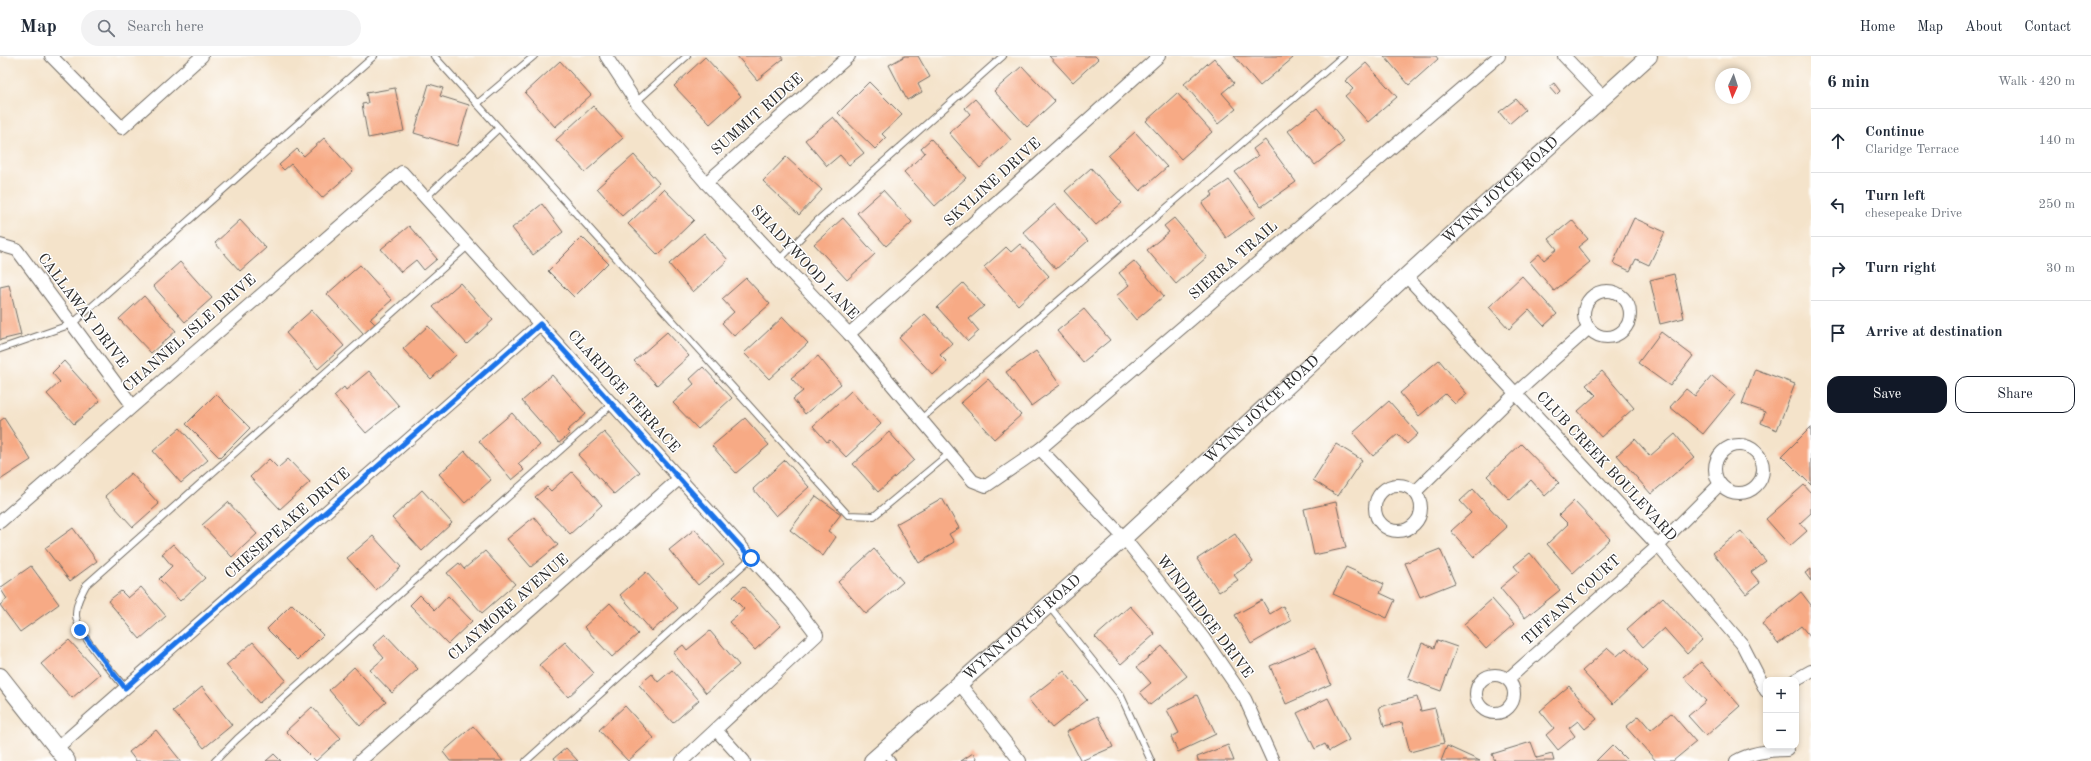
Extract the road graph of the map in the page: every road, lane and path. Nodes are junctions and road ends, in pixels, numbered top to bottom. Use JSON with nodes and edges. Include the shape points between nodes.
{"nodes":[{"id":1,"x":51,"y":56,"type":"edge"},
{"id":2,"x":202,"y":56,"type":"edge"},
{"id":3,"x":374,"y":56,"type":"edge"},
{"id":4,"x":434,"y":56,"type":"edge"},
{"id":5,"x":534,"y":56,"type":"edge"},
{"id":6,"x":606,"y":56,"type":"edge"},
{"id":7,"x":687,"y":56,"type":"edge"},
{"id":8,"x":849,"y":56,"type":"edge"},
{"id":9,"x":1003,"y":56,"type":"edge"},
{"id":10,"x":1159,"y":56,"type":"edge"},
{"id":11,"x":1343,"y":56,"type":"edge"},
{"id":12,"x":1499,"y":56,"type":"edge"},
{"id":13,"x":1564,"y":56,"type":"edge"},
{"id":14,"x":1649,"y":56,"type":"edge"},
{"id":15,"x":1604,"y":98,"type":"junction"},
{"id":16,"x":636,"y":102,"type":"junction"},
{"id":17,"x":477,"y":104,"type":"junction"},
{"id":18,"x":499,"y":128,"type":"junction"},
{"id":19,"x":402,"y":172,"type":"joint"},
{"id":20,"x":706,"y":183,"type":"junction"},
{"id":21,"x":426,"y":197,"type":"junction"},
{"id":22,"x":0,"y":245,"type":"edge"},
{"id":23,"x":469,"y":245,"type":"junction"},
{"id":24,"x":779,"y":260,"type":"junction"},
{"id":25,"x":1406,"y":276,"type":"junction"},
{"id":26,"x":72,"y":324,"type":"junction"},
{"id":27,"x":540,"y":324,"type":"junction"},
{"id":28,"x":1589,"y":328,"type":"dead end"},
{"id":29,"x":849,"y":334,"type":"junction"},
{"id":30,"x":0,"y":349,"type":"edge"},
{"id":31,"x":1516,"y":393,"type":"junction"},
{"id":32,"x":612,"y":404,"type":"junction"},
{"id":33,"x":132,"y":405,"type":"junction"},
{"id":34,"x":921,"y":419,"type":"junction"},
{"id":35,"x":1040,"y":449,"type":"junction"},
{"id":36,"x":950,"y":453,"type":"junction"},
{"id":37,"x":680,"y":478,"type":"junction"},
{"id":38,"x":1720,"y":484,"type":"junction"},
{"id":39,"x":986,"y":486,"type":"joint"},
{"id":40,"x":1415,"y":492,"type":"dead end"},
{"id":41,"x":0,"y":522,"type":"edge"},
{"id":42,"x":1124,"y":538,"type":"junction"},
{"id":43,"x":1658,"y":546,"type":"junction"},
{"id":44,"x":751,"y":558,"type":"junction"},
{"id":45,"x":1048,"y":605,"type":"junction"},
{"id":46,"x":1811,"y":671,"type":"edge"},
{"id":47,"x":0,"y":676,"type":"edge"},
{"id":48,"x":1799,"y":678,"type":"edge"},
{"id":49,"x":1508,"y":679,"type":"dead end"},
{"id":50,"x":959,"y":683,"type":"junction"},
{"id":51,"x":1763,"y":685,"type":"edge"},
{"id":52,"x":125,"y":688,"type":"junction"},
{"id":53,"x":716,"y":730,"type":"junction"},
{"id":54,"x":57,"y":748,"type":"junction"},
{"id":55,"x":1788,"y":752,"type":"edge"},
{"id":56,"x":883,"y":758,"type":"edge"},
{"id":57,"x":67,"y":761,"type":"edge"},
{"id":58,"x":215,"y":761,"type":"edge"},
{"id":59,"x":360,"y":761,"type":"edge"},
{"id":60,"x":526,"y":761,"type":"edge"},
{"id":61,"x":682,"y":761,"type":"edge"},
{"id":62,"x":744,"y":761,"type":"edge"},
{"id":63,"x":1020,"y":761,"type":"edge"},
{"id":64,"x":1151,"y":761,"type":"edge"},
{"id":65,"x":1273,"y":761,"type":"edge"},
{"id":66,"x":1736,"y":761,"type":"edge"}],
"edges":[{"from":1,"to":2,"type":"street","via":[[122,128]]},
{"from":3,"to":26,"type":"lane"},
{"from":4,"to":17,"type":"lane"},
{"from":5,"to":17,"type":"lane"},
{"from":6,"to":16,"type":"street","name":"SHADYWOOD LANE"},
{"from":7,"to":16,"type":"lane"},
{"from":8,"to":20,"type":"street","name":"SUMMIT RIDGE"},
{"from":9,"to":24,"type":"lane","via":[[817,221]]},
{"from":10,"to":29,"type":"street","name":"SKYLINE DRIVE"},
{"from":11,"to":34,"type":"lane"},
{"from":12,"to":35,"type":"street","name":"SIERRA TRAIL"},
{"from":13,"to":15,"type":"street"},
{"from":14,"to":15,"type":"street","name":"WYNN JOYCE ROAD"},
{"from":15,"to":25,"type":"street","name":"WYNN JOYCE ROAD"},
{"from":16,"to":20,"type":"street","name":"SHADYWOOD LANE"},
{"from":17,"to":18,"type":"lane"},
{"from":18,"to":21,"type":"lane"},
{"from":18,"to":36,"type":"lane","via":[[848,515],[874,516]]},
{"from":19,"to":21,"type":"street","name":"CLARIDGE TERRACE"},
{"from":19,"to":33,"type":"street","name":"CHANNEL ISLE DRIVE"},
{"from":20,"to":24,"type":"street","name":"SHADYWOOD LANE"},
{"from":21,"to":23,"type":"street","name":"CLARIDGE TERRACE"},
{"from":22,"to":26,"type":"street","name":"CALLAWAY DRIVE","via":[[17,250]]},
{"from":23,"to":27,"type":"street","name":"CLARIDGE TERRACE"},
{"from":23,"to":52,"type":"lane","via":[[86,585],[77,602],[75,616],[80,630]]},
{"from":24,"to":29,"type":"street","name":"SHADYWOOD LANE"},
{"from":25,"to":31,"type":"street","name":"CLUB CREEK BOULEVARD"},
{"from":25,"to":42,"type":"street","name":"WYNN JOYCE ROAD"},
{"from":26,"to":30,"type":"lane"},
{"from":26,"to":33,"type":"street","name":"CALLAWAY DRIVE"},
{"from":27,"to":32,"type":"street","name":"CLARIDGE TERRACE"},
{"from":27,"to":52,"type":"street","name":"CHESEPEAKE DRIVE"},
{"from":28,"to":31,"type":"street"},
{"from":29,"to":34,"type":"street","name":"SHADYWOOD LANE"},
{"from":31,"to":40,"type":"street"},
{"from":31,"to":43,"type":"street","name":"CLUB CREEK BOULEVARD"},
{"from":32,"to":37,"type":"street","name":"CLARIDGE TERRACE"},
{"from":32,"to":58,"type":"lane"},
{"from":33,"to":41,"type":"street","name":"CHANNEL ISLE DRIVE"},
{"from":34,"to":36,"type":"street","name":"SHADYWOOD LANE"},
{"from":35,"to":39,"type":"street","name":"SIERRA TRAIL"},
{"from":35,"to":42,"type":"street","name":"WINDRIDGE DRIVE"},
{"from":36,"to":39,"type":"street","name":"SHADYWOOD LANE","via":[[973,481]]},
{"from":37,"to":44,"type":"street","name":"CLARIDGE TERRACE"},
{"from":37,"to":59,"type":"street","name":"CLAYMORE AVENUE"},
{"from":38,"to":38,"type":"street","via":[[1726,490],[1742,493],[1756,486],[1764,472],[1760,456],[1755,450],[1740,444],[1725,449],[1719,454],[1714,469]]},
{"from":38,"to":43,"type":"street","name":"TIFFANY COURT"},
{"from":42,"to":45,"type":"street","name":"WYNN JOYCE ROAD"},
{"from":42,"to":65,"type":"street","name":"WINDRIDGE DRIVE","via":[[1202,636],[1245,699]]},
{"from":43,"to":49,"type":"street","name":"TIFFANY COURT"},
{"from":43,"to":51,"type":"street","name":"CLUB CREEK BOULEVARD","via":[[1742,644]]},
{"from":44,"to":53,"type":"street","name":"CLARIDGE TERRACE","via":[[795,606],[817,635]]},
{"from":44,"to":60,"type":"lane"},
{"from":45,"to":50,"type":"street","name":"WYNN JOYCE ROAD"},
{"from":45,"to":64,"type":"lane","via":[[1121,696]]},
{"from":46,"to":48,"type":"street"},
{"from":47,"to":54,"type":"street"},
{"from":50,"to":56,"type":"street","name":"WYNN JOYCE ROAD"},
{"from":50,"to":63,"type":"street"},
{"from":52,"to":54,"type":"street","name":"CHESEPEAKE DRIVE"},
{"from":53,"to":61,"type":"street"},
{"from":53,"to":62,"type":"street"},
{"from":54,"to":57,"type":"street"},
{"from":55,"to":66,"type":"street","via":[[1767,750]]}]}
